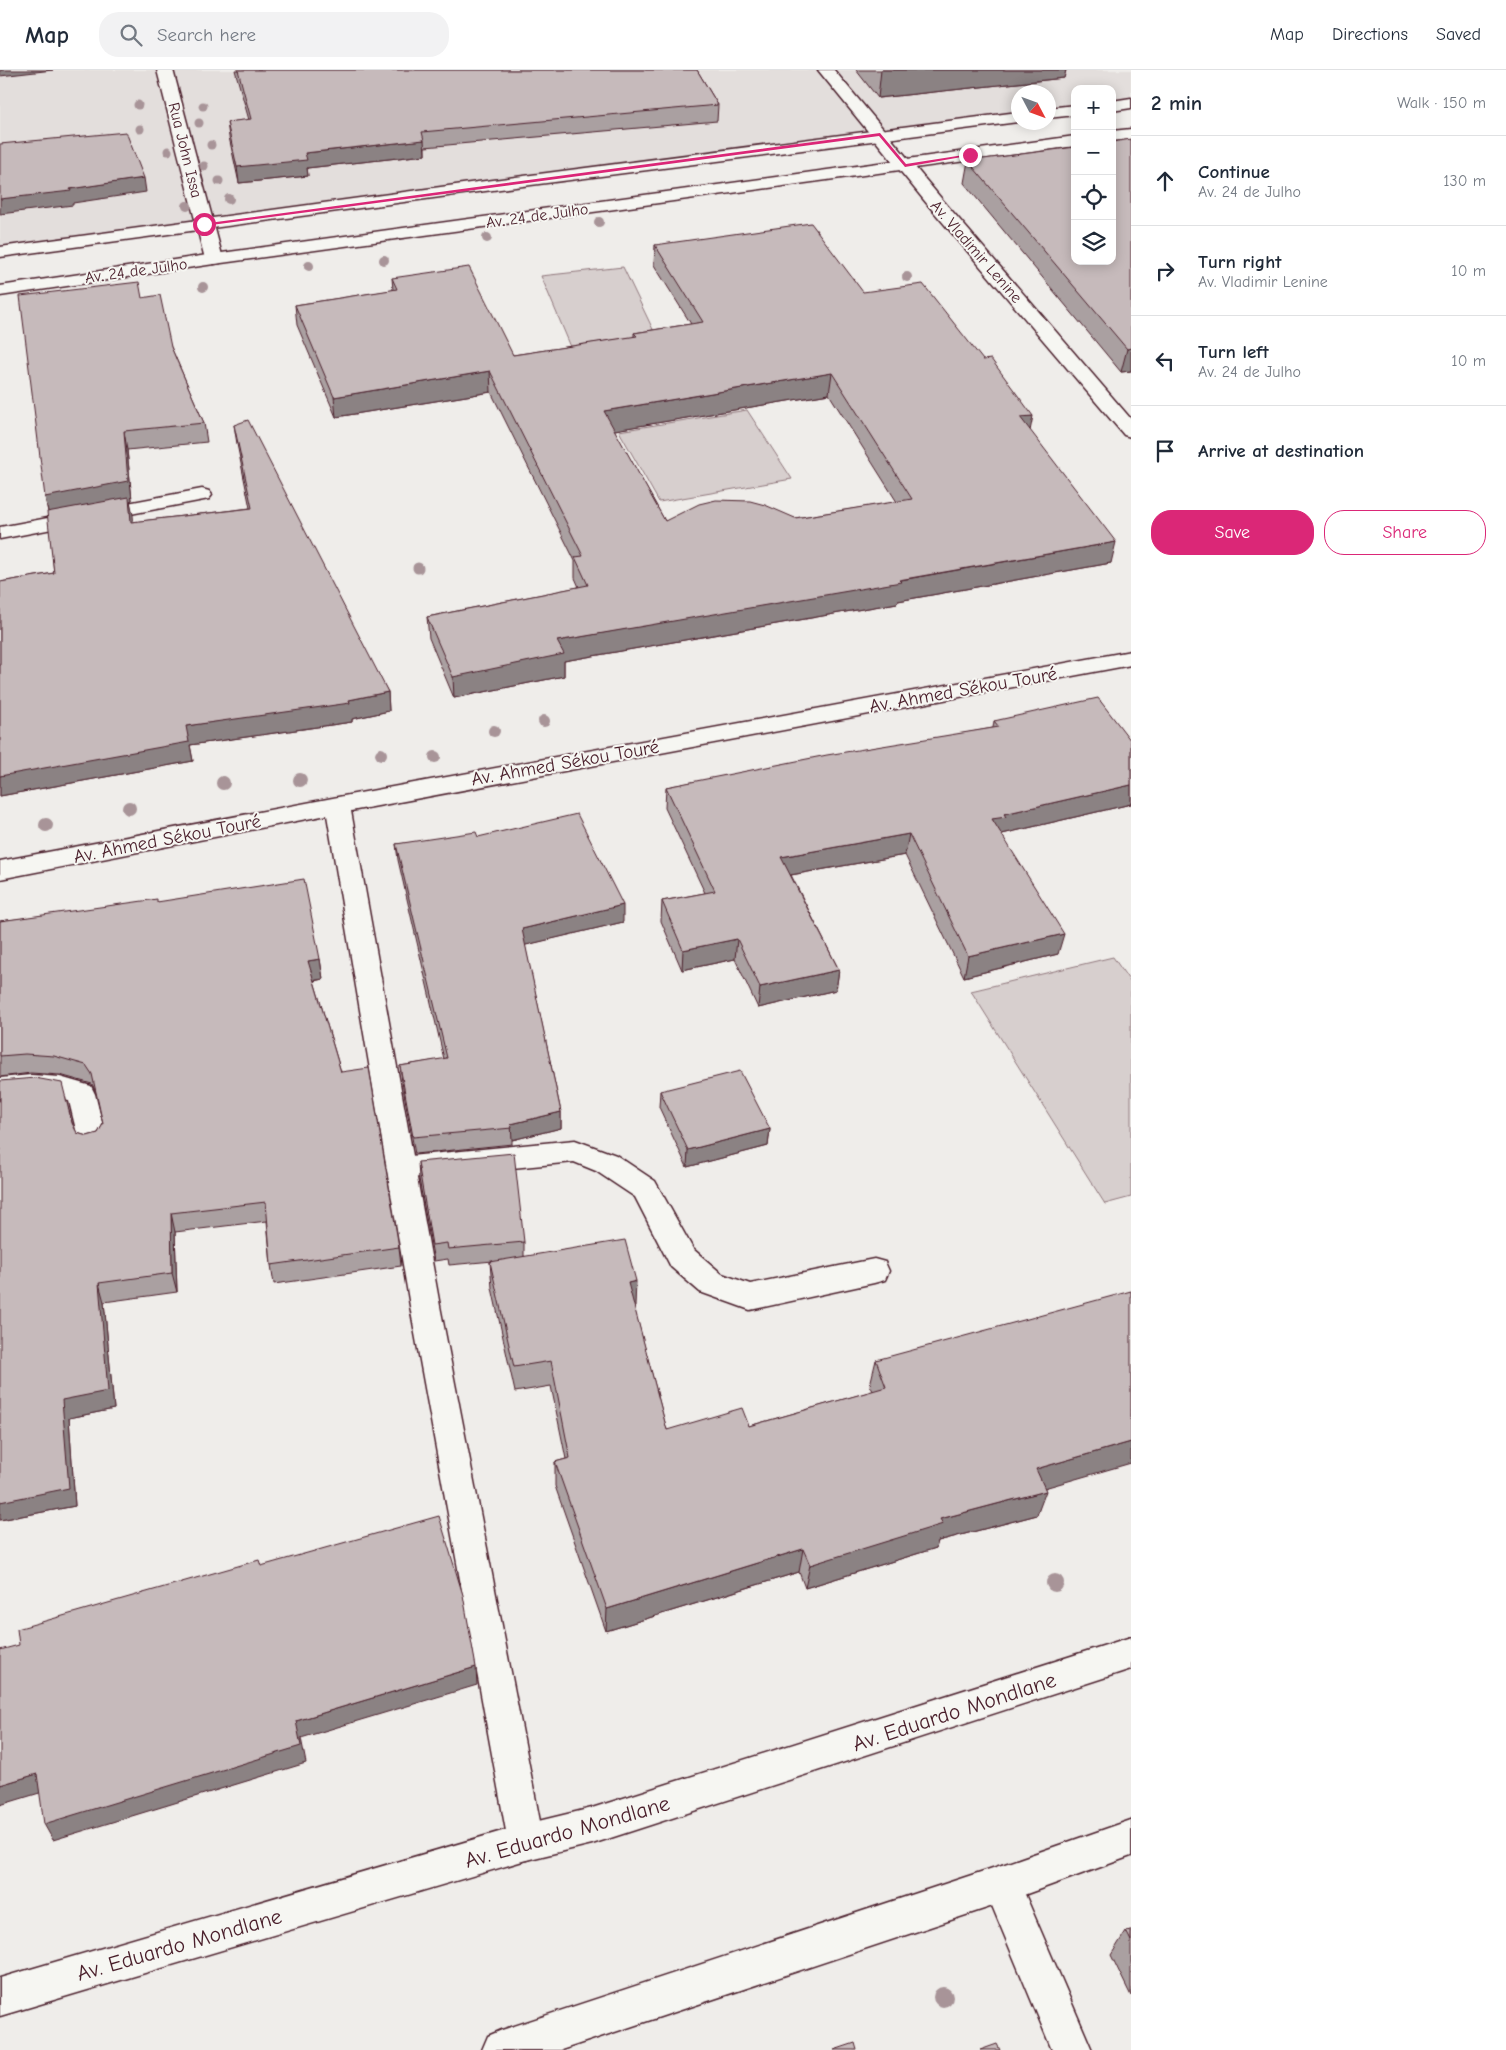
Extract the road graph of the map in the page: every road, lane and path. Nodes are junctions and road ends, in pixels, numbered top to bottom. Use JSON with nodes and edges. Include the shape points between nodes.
{"nodes":[{"id":1,"x":164,"y":70,"type":"edge"},
{"id":2,"x":826,"y":70,"type":"edge"},
{"id":3,"x":1131,"y":103,"type":"edge"},
{"id":4,"x":1116,"y":105,"type":"edge"},
{"id":5,"x":1071,"y":110,"type":"edge"},
{"id":6,"x":1056,"y":112,"type":"edge"},
{"id":7,"x":1011,"y":118,"type":"edge"},
{"id":8,"x":880,"y":134,"type":"junction"},
{"id":9,"x":1131,"y":134,"type":"edge"},
{"id":10,"x":1116,"y":136,"type":"edge"},
{"id":11,"x":1071,"y":142,"type":"edge"},
{"id":12,"x":905,"y":165,"type":"junction"},
{"id":13,"x":204,"y":224,"type":"junction"},
{"id":14,"x":0,"y":252,"type":"edge"},
{"id":15,"x":214,"y":259,"type":"junction"},
{"id":16,"x":0,"y":291,"type":"edge"},
{"id":17,"x":1131,"y":431,"type":"edge"},
{"id":18,"x":202,"y":495,"type":"dead end"},
{"id":19,"x":0,"y":533,"type":"edge"},
{"id":20,"x":1131,"y":658,"type":"edge"},
{"id":21,"x":338,"y":804,"type":"junction"},
{"id":22,"x":0,"y":870,"type":"edge"},
{"id":23,"x":0,"y":1089,"type":"edge"},
{"id":24,"x":93,"y":1142,"type":"edge"},
{"id":25,"x":400,"y":1168,"type":"junction"},
{"id":26,"x":874,"y":1271,"type":"dead end"},
{"id":27,"x":1131,"y":1654,"type":"edge"},
{"id":28,"x":1131,"y":1838,"type":"edge"},
{"id":29,"x":526,"y":1842,"type":"junction"},
{"id":30,"x":1002,"y":1884,"type":"junction"},
{"id":31,"x":0,"y":1997,"type":"edge"},
{"id":32,"x":502,"y":2050,"type":"edge"},
{"id":33,"x":1072,"y":2050,"type":"edge"}],
"edges":[{"from":1,"to":13,"type":"main road","name":"Rua John Issa"},
{"from":2,"to":8,"type":"main road","name":"Av. Vladimir Lenine"},
{"from":3,"to":4,"type":"main road"},
{"from":5,"to":6,"type":"main road"},
{"from":7,"to":8,"type":"main road","name":"Av. 24 de Julho"},
{"from":8,"to":12,"type":"main road","name":"Av. Vladimir Lenine"},
{"from":8,"to":13,"type":"main road","name":"Av. 24 de Julho"},
{"from":9,"to":10,"type":"main road"},
{"from":11,"to":12,"type":"main road","name":"Av. 24 de Julho"},
{"from":12,"to":15,"type":"main road","name":"Av. 24 de Julho"},
{"from":12,"to":17,"type":"main road","name":"Av. Vladimir Lenine"},
{"from":13,"to":14,"type":"main road","name":"Av. 24 de Julho"},
{"from":13,"to":15,"type":"main road","name":"Rua John Issa"},
{"from":15,"to":16,"type":"main road","name":"Av. 24 de Julho"},
{"from":18,"to":19,"type":"main road"},
{"from":20,"to":21,"type":"main road","name":"Av. Ahmed Sékou Touré"},
{"from":21,"to":22,"type":"main road","name":"Av. Ahmed Sékou Touré"},
{"from":21,"to":25,"type":"main road"},
{"from":23,"to":24,"type":"main road","via":[[37,1084],[81,1094]]},
{"from":25,"to":26,"type":"main road","via":[[575,1152],[606,1163],[645,1189],[682,1258],[711,1283],[750,1297]]},
{"from":25,"to":29,"type":"main road"},
{"from":27,"to":29,"type":"main road","name":"Av. Eduardo Mondlane","via":[[592,1826]]},
{"from":28,"to":30,"type":"main road"},
{"from":29,"to":31,"type":"main road","name":"Av. Eduardo Mondlane"},
{"from":30,"to":32,"type":"main road"},
{"from":30,"to":33,"type":"main road"}]}
